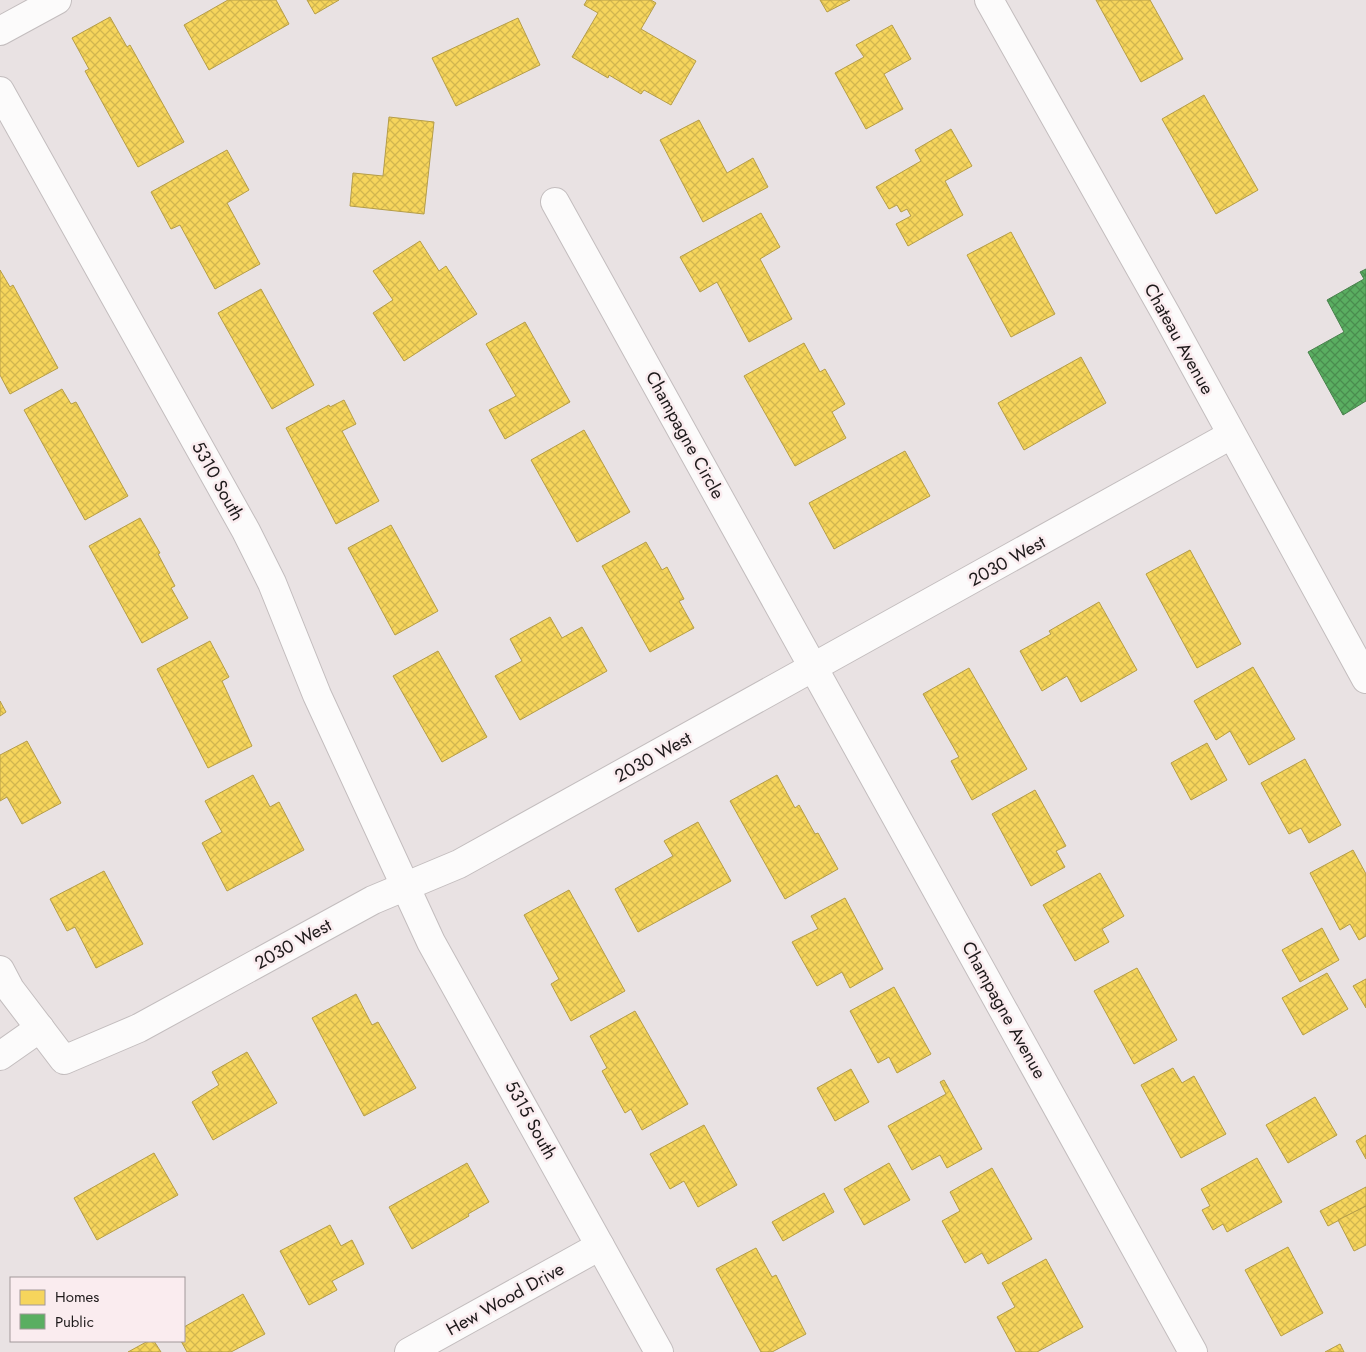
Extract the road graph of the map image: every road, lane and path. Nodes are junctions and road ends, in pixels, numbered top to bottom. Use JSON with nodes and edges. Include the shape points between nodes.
{"nodes":[{"id":1,"x":57,"y":0,"type":"edge"},
{"id":2,"x":990,"y":0,"type":"edge"},
{"id":3,"x":0,"y":31,"type":"edge"},
{"id":4,"x":0,"y":91,"type":"edge"},
{"id":5,"x":556,"y":202,"type":"dead end"},
{"id":6,"x":1231,"y":435,"type":"junction"},
{"id":7,"x":814,"y":668,"type":"junction"},
{"id":8,"x":1366,"y":679,"type":"edge"},
{"id":9,"x":407,"y":886,"type":"junction"},
{"id":10,"x":0,"y":970,"type":"edge"},
{"id":11,"x":40,"y":1028,"type":"junction"},
{"id":12,"x":0,"y":1056,"type":"edge"},
{"id":13,"x":600,"y":1246,"type":"junction"},
{"id":14,"x":410,"y":1352,"type":"edge"},
{"id":15,"x":659,"y":1352,"type":"edge"},
{"id":16,"x":1192,"y":1352,"type":"edge"}],
"edges":[{"from":1,"to":3,"type":"street"},
{"from":2,"to":6,"type":"street","name":"Chateau Avenue"},
{"from":4,"to":9,"type":"street","name":"5310 South","via":[[246,531],[272,583],[327,719]]},
{"from":5,"to":7,"type":"street","name":"Champagne Circle"},
{"from":6,"to":7,"type":"street","name":"2030 West"},
{"from":6,"to":8,"type":"street","name":"Chateau Avenue"},
{"from":7,"to":9,"type":"street","name":"2030 West","via":[[459,864]]},
{"from":7,"to":16,"type":"street","name":"Champagne Avenue"},
{"from":9,"to":11,"type":"street","name":"2030 West","via":[[373,900],[139,1028],[64,1060]]},
{"from":9,"to":13,"type":"street","name":"5315 South","via":[[431,942]]},
{"from":10,"to":11,"type":"street","via":[[10,989]]},
{"from":11,"to":12,"type":"street"},
{"from":13,"to":14,"type":"street","name":"Hew Wood Drive"},
{"from":13,"to":15,"type":"street","name":"5315 South"}]}
